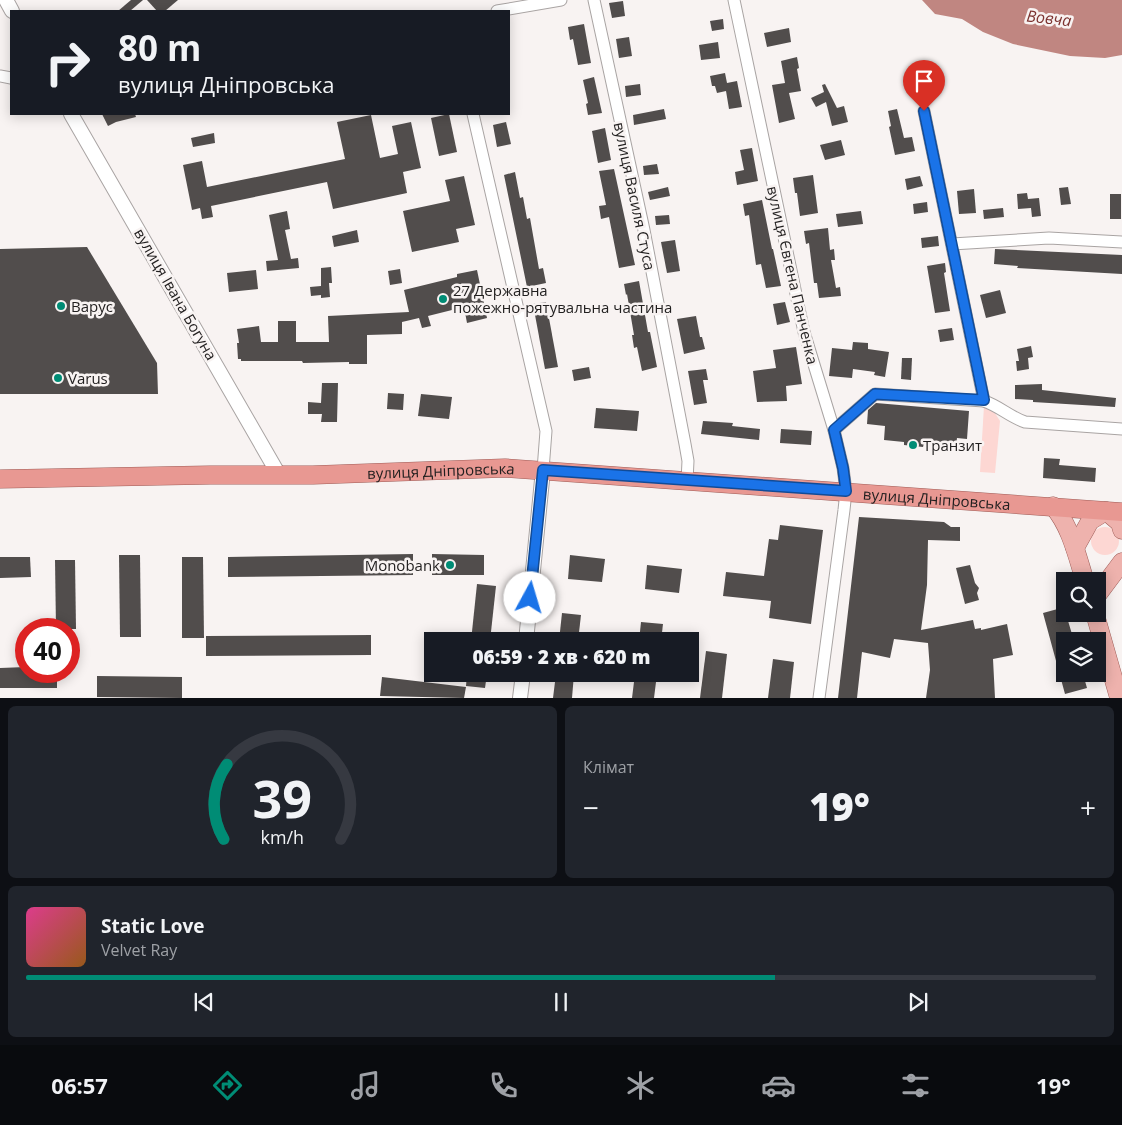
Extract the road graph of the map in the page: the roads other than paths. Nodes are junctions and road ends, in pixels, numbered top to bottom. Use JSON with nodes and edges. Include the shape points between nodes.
{"nodes":[{"id":1,"x":561,"y":0,"type":"edge"},
{"id":2,"x":594,"y":0,"type":"edge"},
{"id":3,"x":734,"y":0,"type":"edge"},
{"id":4,"x":503,"y":10,"type":"edge"},
{"id":5,"x":924,"y":111,"type":"dead end"},
{"id":6,"x":72,"y":115,"type":"edge"},
{"id":7,"x":473,"y":115,"type":"edge"},
{"id":8,"x":1122,"y":242,"type":"edge"},
{"id":9,"x":952,"y":244,"type":"junction"},
{"id":10,"x":984,"y":400,"type":"junction"},
{"id":11,"x":1122,"y":429,"type":"edge"},
{"id":12,"x":834,"y":430,"type":"junction"},
{"id":13,"x":543,"y":470,"type":"junction"},
{"id":14,"x":279,"y":475,"type":"junction"},
{"id":15,"x":0,"y":479,"type":"edge"},
{"id":16,"x":687,"y":481,"type":"junction"},
{"id":17,"x":846,"y":491,"type":"junction"},
{"id":18,"x":1053,"y":506,"type":"junction"},
{"id":19,"x":1114,"y":511,"type":"edge"},
{"id":20,"x":1122,"y":530,"type":"edge"},
{"id":21,"x":1075,"y":548,"type":"junction"},
{"id":22,"x":1122,"y":562,"type":"edge"},
{"id":23,"x":1082,"y":572,"type":"edge"},
{"id":24,"x":1106,"y":583,"type":"edge"},
{"id":25,"x":1098,"y":622,"type":"edge"},
{"id":26,"x":527,"y":632,"type":"edge"},
{"id":27,"x":522,"y":682,"type":"edge"},
{"id":28,"x":1120,"y":693,"type":"edge"},
{"id":29,"x":520,"y":698,"type":"edge"},
{"id":30,"x":820,"y":698,"type":"edge"}],
"edges":[{"from":1,"to":4,"type":"street"},
{"from":2,"to":16,"type":"street","name":"вулиця Василя Стуса","via":[[644,230],[688,461]]},
{"from":3,"to":12,"type":"street","name":"вулиця Євгена Панченка","via":[[804,332]]},
{"from":5,"to":9,"type":"street"},
{"from":6,"to":14,"type":"street","name":"вулиця Івана Богуна"},
{"from":7,"to":13,"type":"street","via":[[546,431]]},
{"from":8,"to":9,"type":"street","via":[[1048,238]]},
{"from":9,"to":10,"type":"street"},
{"from":10,"to":11,"type":"street","via":[[1025,422]]},
{"from":10,"to":12,"type":"street","via":[[875,394]]},
{"from":12,"to":17,"type":"street","name":"вулиця Євгена Панченка"},
{"from":13,"to":14,"type":"highway","name":"вулиця Дніпровська","via":[[505,468]]},
{"from":13,"to":16,"type":"highway","name":"вулиця Дніпровська"},
{"from":13,"to":26,"type":"street"},
{"from":14,"to":15,"type":"highway","name":"вулиця Дніпровська"},
{"from":16,"to":17,"type":"highway","name":"вулиця Дніпровська"},
{"from":17,"to":18,"type":"highway","name":"вулиця Дніпровська"},
{"from":17,"to":30,"type":"street","name":"вулиця Євгена Панченка"},
{"from":18,"to":19,"type":"highway","name":"вулиця Дніпровська"},
{"from":18,"to":21,"type":"main road","via":[[1062,517]]},
{"from":19,"to":20,"type":"main road"},
{"from":19,"to":21,"type":"main road","via":[[1090,521]]},
{"from":21,"to":23,"type":"main road"},
{"from":22,"to":24,"type":"main road"},
{"from":25,"to":28,"type":"main road"},
{"from":27,"to":29,"type":"street"}]}
